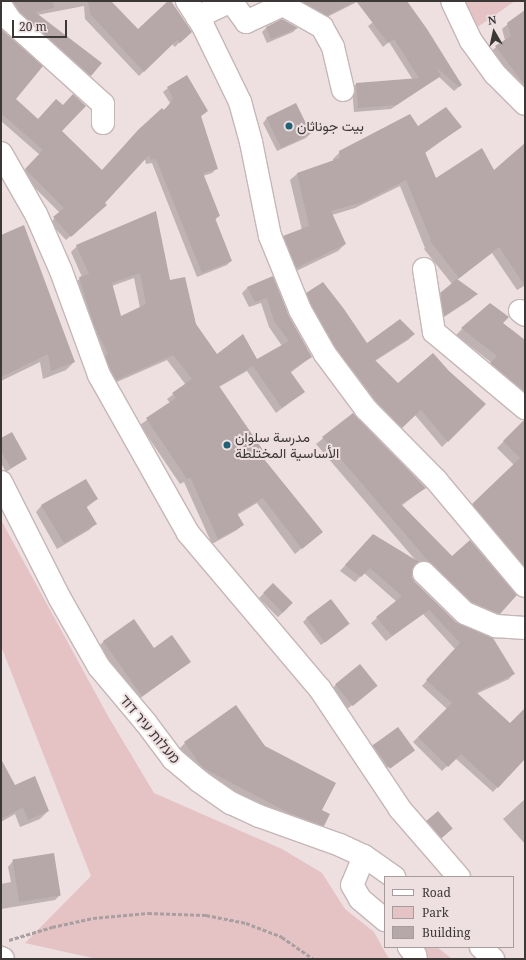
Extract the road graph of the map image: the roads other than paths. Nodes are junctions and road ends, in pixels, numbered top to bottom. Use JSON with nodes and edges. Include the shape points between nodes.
{"nodes":[{"id":1,"x":452,"y":1,"type":"edge"},
{"id":2,"x":1,"y":6,"type":"edge"},
{"id":3,"x":192,"y":9,"type":"edge"},
{"id":4,"x":343,"y":90,"type":"dead end"},
{"id":5,"x":525,"y":104,"type":"edge"},
{"id":6,"x":103,"y":123,"type":"dead end"},
{"id":7,"x":1,"y":153,"type":"edge"},
{"id":8,"x":424,"y":269,"type":"dead end"},
{"id":9,"x":525,"y":408,"type":"edge"},
{"id":10,"x":1,"y":482,"type":"edge"},
{"id":11,"x":424,"y":573,"type":"dead end"},
{"id":12,"x":525,"y":586,"type":"edge"},
{"id":13,"x":525,"y":628,"type":"edge"},
{"id":14,"x":364,"y":856,"type":"junction"},
{"id":15,"x":393,"y":876,"type":"edge"},
{"id":16,"x":458,"y":876,"type":"edge"},
{"id":17,"x":384,"y":919,"type":"edge"},
{"id":18,"x":410,"y":948,"type":"edge"},
{"id":19,"x":482,"y":948,"type":"edge"},
{"id":20,"x":416,"y":959,"type":"edge"},
{"id":21,"x":493,"y":959,"type":"edge"}],
"edges":[{"from":1,"to":5,"type":"street","via":[[471,41],[495,74]]},
{"from":2,"to":6,"type":"street","via":[[10,20],[103,104]]},
{"from":3,"to":4,"type":"street","via":[[231,1],[246,22],[283,5],[322,26],[333,47]]},
{"from":3,"to":12,"type":"street","via":[[240,102],[270,236],[282,269],[325,354],[366,409],[436,480]]},
{"from":7,"to":16,"type":"street","via":[[36,214],[61,271],[99,376],[188,533],[320,689],[400,809]]},
{"from":8,"to":9,"type":"street","via":[[434,332]]},
{"from":10,"to":14,"type":"street","name":"מעלות עיר דוד","via":[[99,667],[173,759],[231,803]]},
{"from":11,"to":13,"type":"street","via":[[465,612],[496,626]]},
{"from":14,"to":15,"type":"street","name":"מעלות עיר דוד"},
{"from":14,"to":17,"type":"street","via":[[352,885],[360,899]]},
{"from":18,"to":20,"type":"street"},
{"from":19,"to":21,"type":"street"}]}
